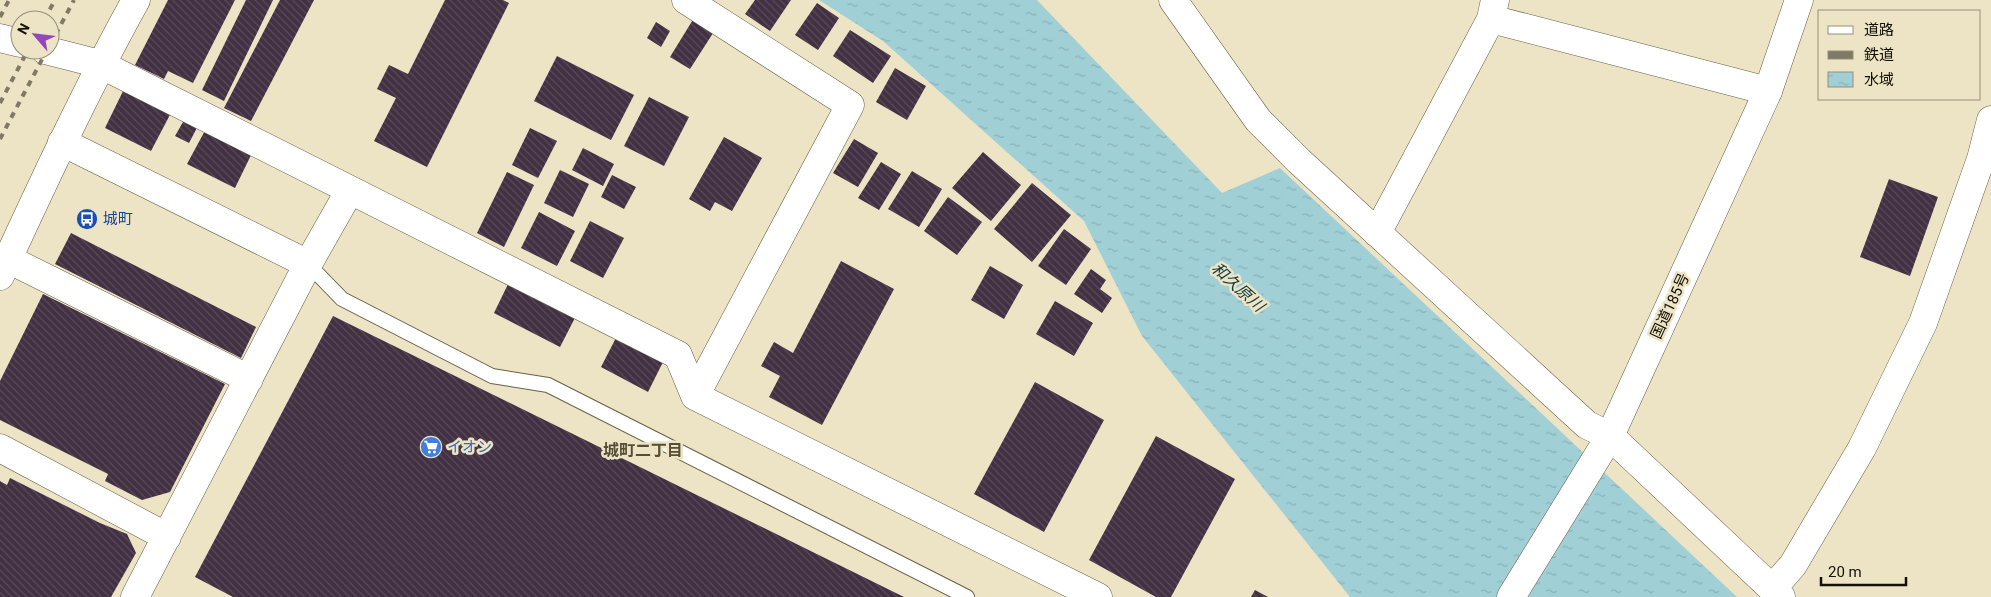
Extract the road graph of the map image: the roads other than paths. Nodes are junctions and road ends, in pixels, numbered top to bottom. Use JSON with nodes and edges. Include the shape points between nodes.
{"nodes":[{"id":1,"x":136,"y":0,"type":"edge"},
{"id":2,"x":686,"y":0,"type":"edge"},
{"id":3,"x":1174,"y":0,"type":"edge"},
{"id":4,"x":1799,"y":0,"type":"edge"},
{"id":5,"x":1493,"y":10,"type":"edge"},
{"id":6,"x":60,"y":54,"type":"edge"},
{"id":7,"x":100,"y":64,"type":"junction"},
{"id":8,"x":1768,"y":91,"type":"junction"},
{"id":9,"x":1991,"y":120,"type":"edge"},
{"id":10,"x":62,"y":142,"type":"junction"},
{"id":11,"x":1986,"y":164,"type":"edge"},
{"id":12,"x":350,"y":190,"type":"junction"},
{"id":13,"x":1377,"y":233,"type":"junction"},
{"id":14,"x":308,"y":264,"type":"junction"},
{"id":15,"x":4,"y":268,"type":"edge"},
{"id":16,"x":248,"y":379,"type":"junction"},
{"id":17,"x":695,"y":396,"type":"junction"},
{"id":18,"x":1606,"y":442,"type":"junction"},
{"id":19,"x":0,"y":448,"type":"edge"},
{"id":20,"x":167,"y":537,"type":"junction"},
{"id":21,"x":1777,"y":593,"type":"edge"},
{"id":22,"x":135,"y":597,"type":"edge"},
{"id":23,"x":967,"y":597,"type":"edge"},
{"id":24,"x":1098,"y":597,"type":"edge"},
{"id":25,"x":1511,"y":597,"type":"edge"}],
"edges":[{"from":1,"to":7,"type":"main road"},
{"from":2,"to":17,"type":"main road","via":[[850,105]]},
{"from":3,"to":13,"type":"main road","via":[[1258,120]]},
{"from":4,"to":8,"type":"main road","name":"国道185号"},
{"from":5,"to":8,"type":"main road"},
{"from":5,"to":13,"type":"main road"},
{"from":6,"to":7,"type":"main road"},
{"from":7,"to":10,"type":"main road"},
{"from":7,"to":12,"type":"main road"},
{"from":8,"to":18,"type":"main road","name":"国道185号"},
{"from":9,"to":11,"type":"main road"},
{"from":10,"to":14,"type":"main road"},
{"from":10,"to":15,"type":"main road"},
{"from":11,"to":21,"type":"main road","via":[[1923,323],[1862,448]]},
{"from":12,"to":14,"type":"main road"},
{"from":12,"to":17,"type":"main road","via":[[678,355]]},
{"from":13,"to":18,"type":"main road"},
{"from":14,"to":16,"type":"main road"},
{"from":14,"to":23,"type":"lane","via":[[342,299],[492,376],[548,385]]},
{"from":15,"to":16,"type":"main road"},
{"from":16,"to":20,"type":"main road"},
{"from":17,"to":24,"type":"main road"},
{"from":18,"to":21,"type":"main road"},
{"from":18,"to":25,"type":"main road","name":"国道185号"},
{"from":19,"to":20,"type":"main road"},
{"from":20,"to":22,"type":"main road"}]}
